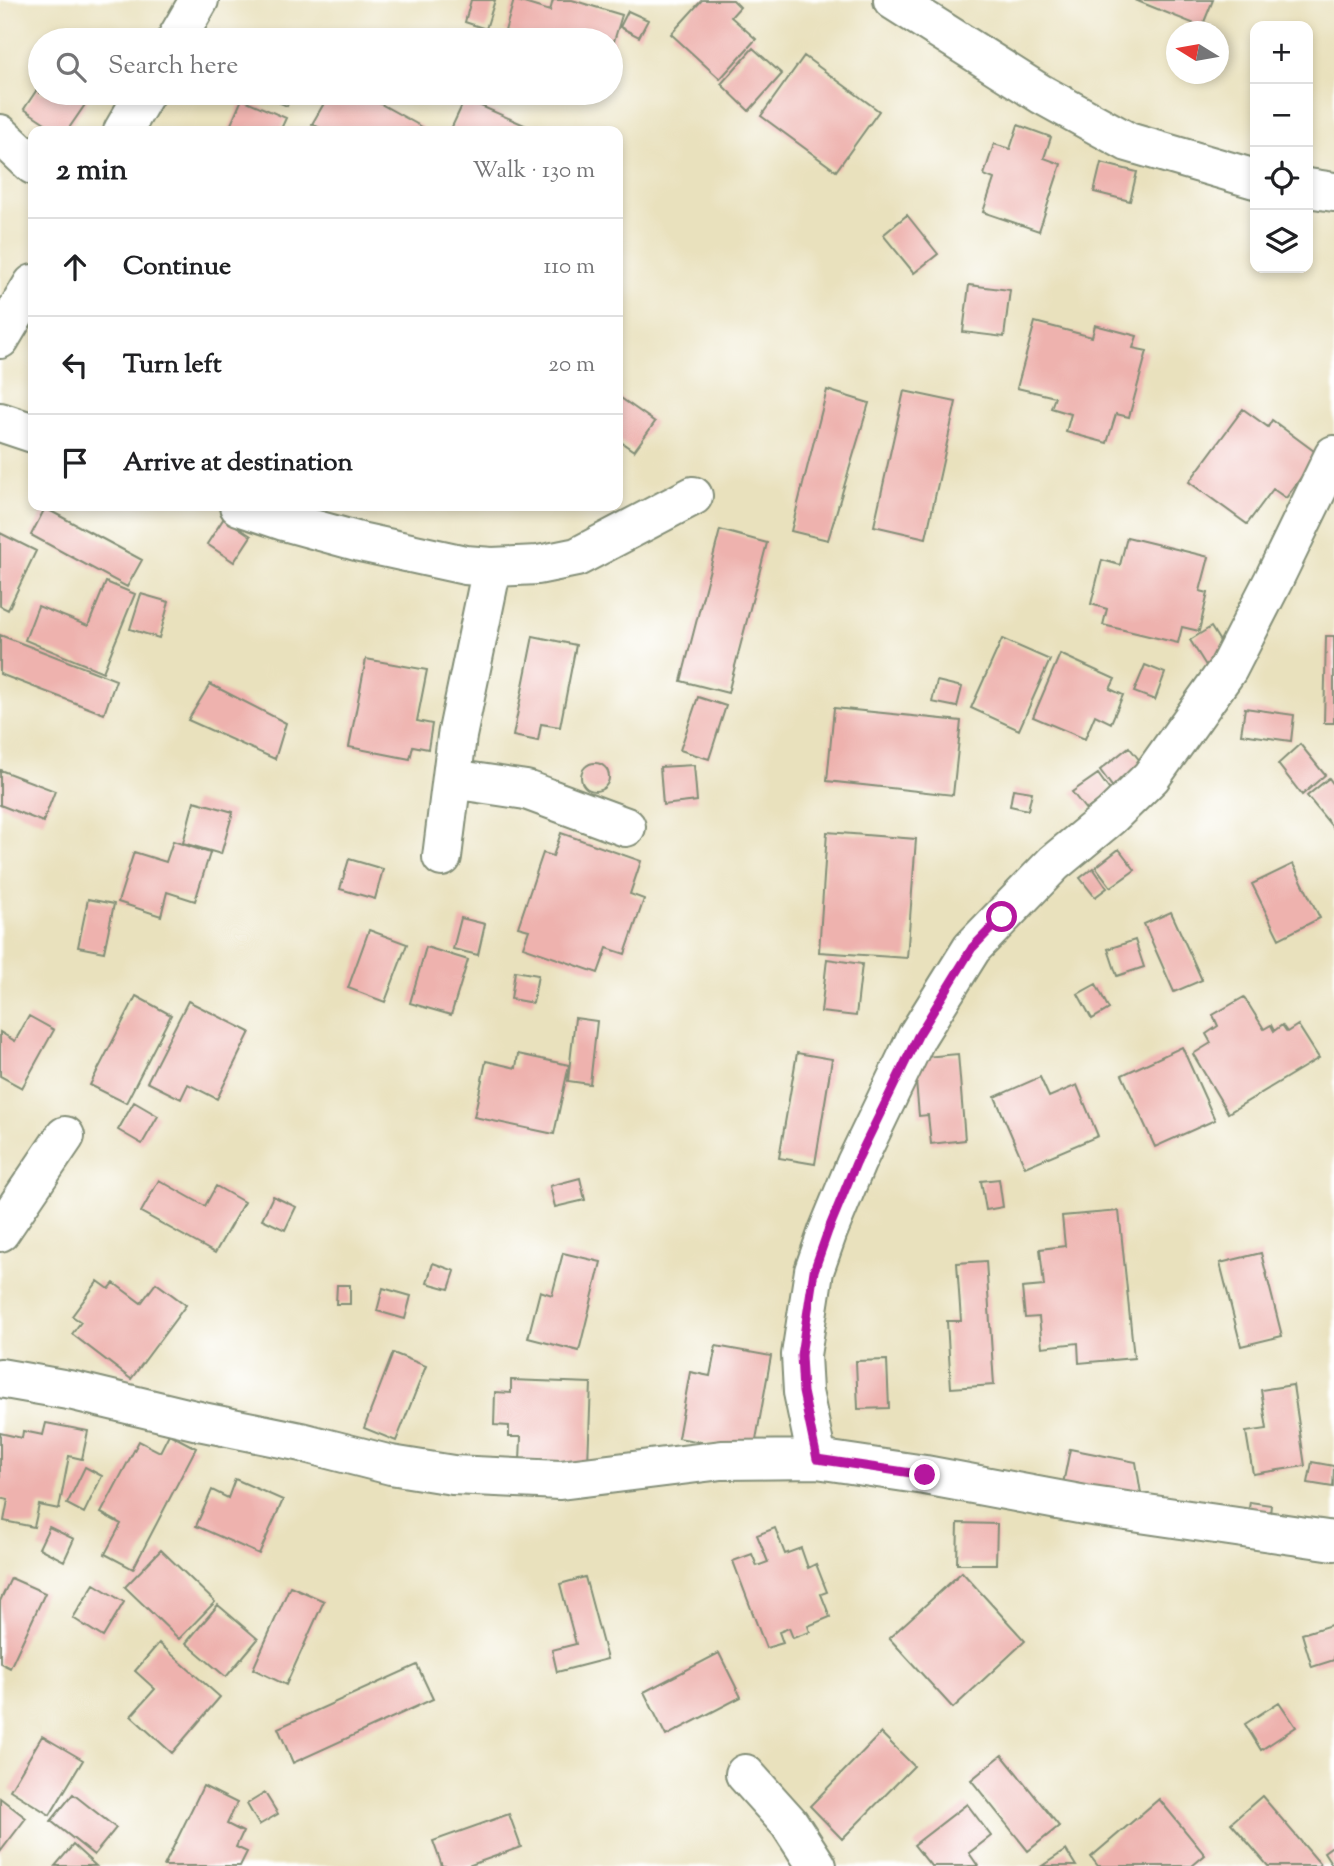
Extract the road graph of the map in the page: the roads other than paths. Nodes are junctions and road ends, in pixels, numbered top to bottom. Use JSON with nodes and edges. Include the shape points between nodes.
{"nodes":[{"id":1,"x":199,"y":0,"type":"edge"},
{"id":2,"x":893,"y":0,"type":"edge"},
{"id":3,"x":183,"y":28,"type":"edge"},
{"id":4,"x":138,"y":105,"type":"edge"},
{"id":5,"x":126,"y":126,"type":"edge"},
{"id":6,"x":0,"y":134,"type":"edge"},
{"id":7,"x":28,"y":160,"type":"edge"},
{"id":8,"x":1250,"y":178,"type":"edge"},
{"id":9,"x":1313,"y":189,"type":"edge"},
{"id":10,"x":1334,"y":192,"type":"edge"},
{"id":11,"x":28,"y":292,"type":"edge"},
{"id":12,"x":0,"y":340,"type":"edge"},
{"id":13,"x":0,"y":422,"type":"edge"},
{"id":14,"x":28,"y":431,"type":"edge"},
{"id":15,"x":1334,"y":455,"type":"edge"},
{"id":16,"x":693,"y":496,"type":"dead end"},
{"id":17,"x":254,"y":511,"type":"edge"},
{"id":18,"x":492,"y":568,"type":"junction"},
{"id":19,"x":452,"y":779,"type":"junction"},
{"id":20,"x":625,"y":827,"type":"dead end"},
{"id":21,"x":442,"y":857,"type":"dead end"},
{"id":22,"x":65,"y":1136,"type":"dead end"},
{"id":23,"x":0,"y":1232,"type":"edge"},
{"id":24,"x":0,"y":1378,"type":"edge"},
{"id":25,"x":817,"y":1459,"type":"junction"},
{"id":26,"x":1334,"y":1541,"type":"edge"},
{"id":27,"x":746,"y":1774,"type":"dead end"},
{"id":28,"x":817,"y":1866,"type":"edge"}],
"edges":[{"from":1,"to":3,"type":"street"},
{"from":2,"to":8,"type":"street","via":[[1041,94],[1128,142]]},
{"from":4,"to":5,"type":"street"},
{"from":6,"to":7,"type":"street"},
{"from":9,"to":10,"type":"street"},
{"from":11,"to":12,"type":"street"},
{"from":13,"to":14,"type":"street"},
{"from":15,"to":25,"type":"street","via":[[1234,658],[1151,777],[1054,863],[972,948],[918,1036],[856,1163],[814,1271],[801,1355],[803,1392]]},
{"from":16,"to":18,"type":"street","via":[[577,557]]},
{"from":17,"to":18,"type":"street","via":[[360,542]]},
{"from":18,"to":19,"type":"street"},
{"from":19,"to":20,"type":"street","via":[[526,790]]},
{"from":19,"to":21,"type":"street"},
{"from":22,"to":23,"type":"street"},
{"from":24,"to":25,"type":"street","via":[[453,1475],[560,1480],[722,1460]]},
{"from":25,"to":26,"type":"street"},
{"from":27,"to":28,"type":"street","via":[[789,1823]]}]}
